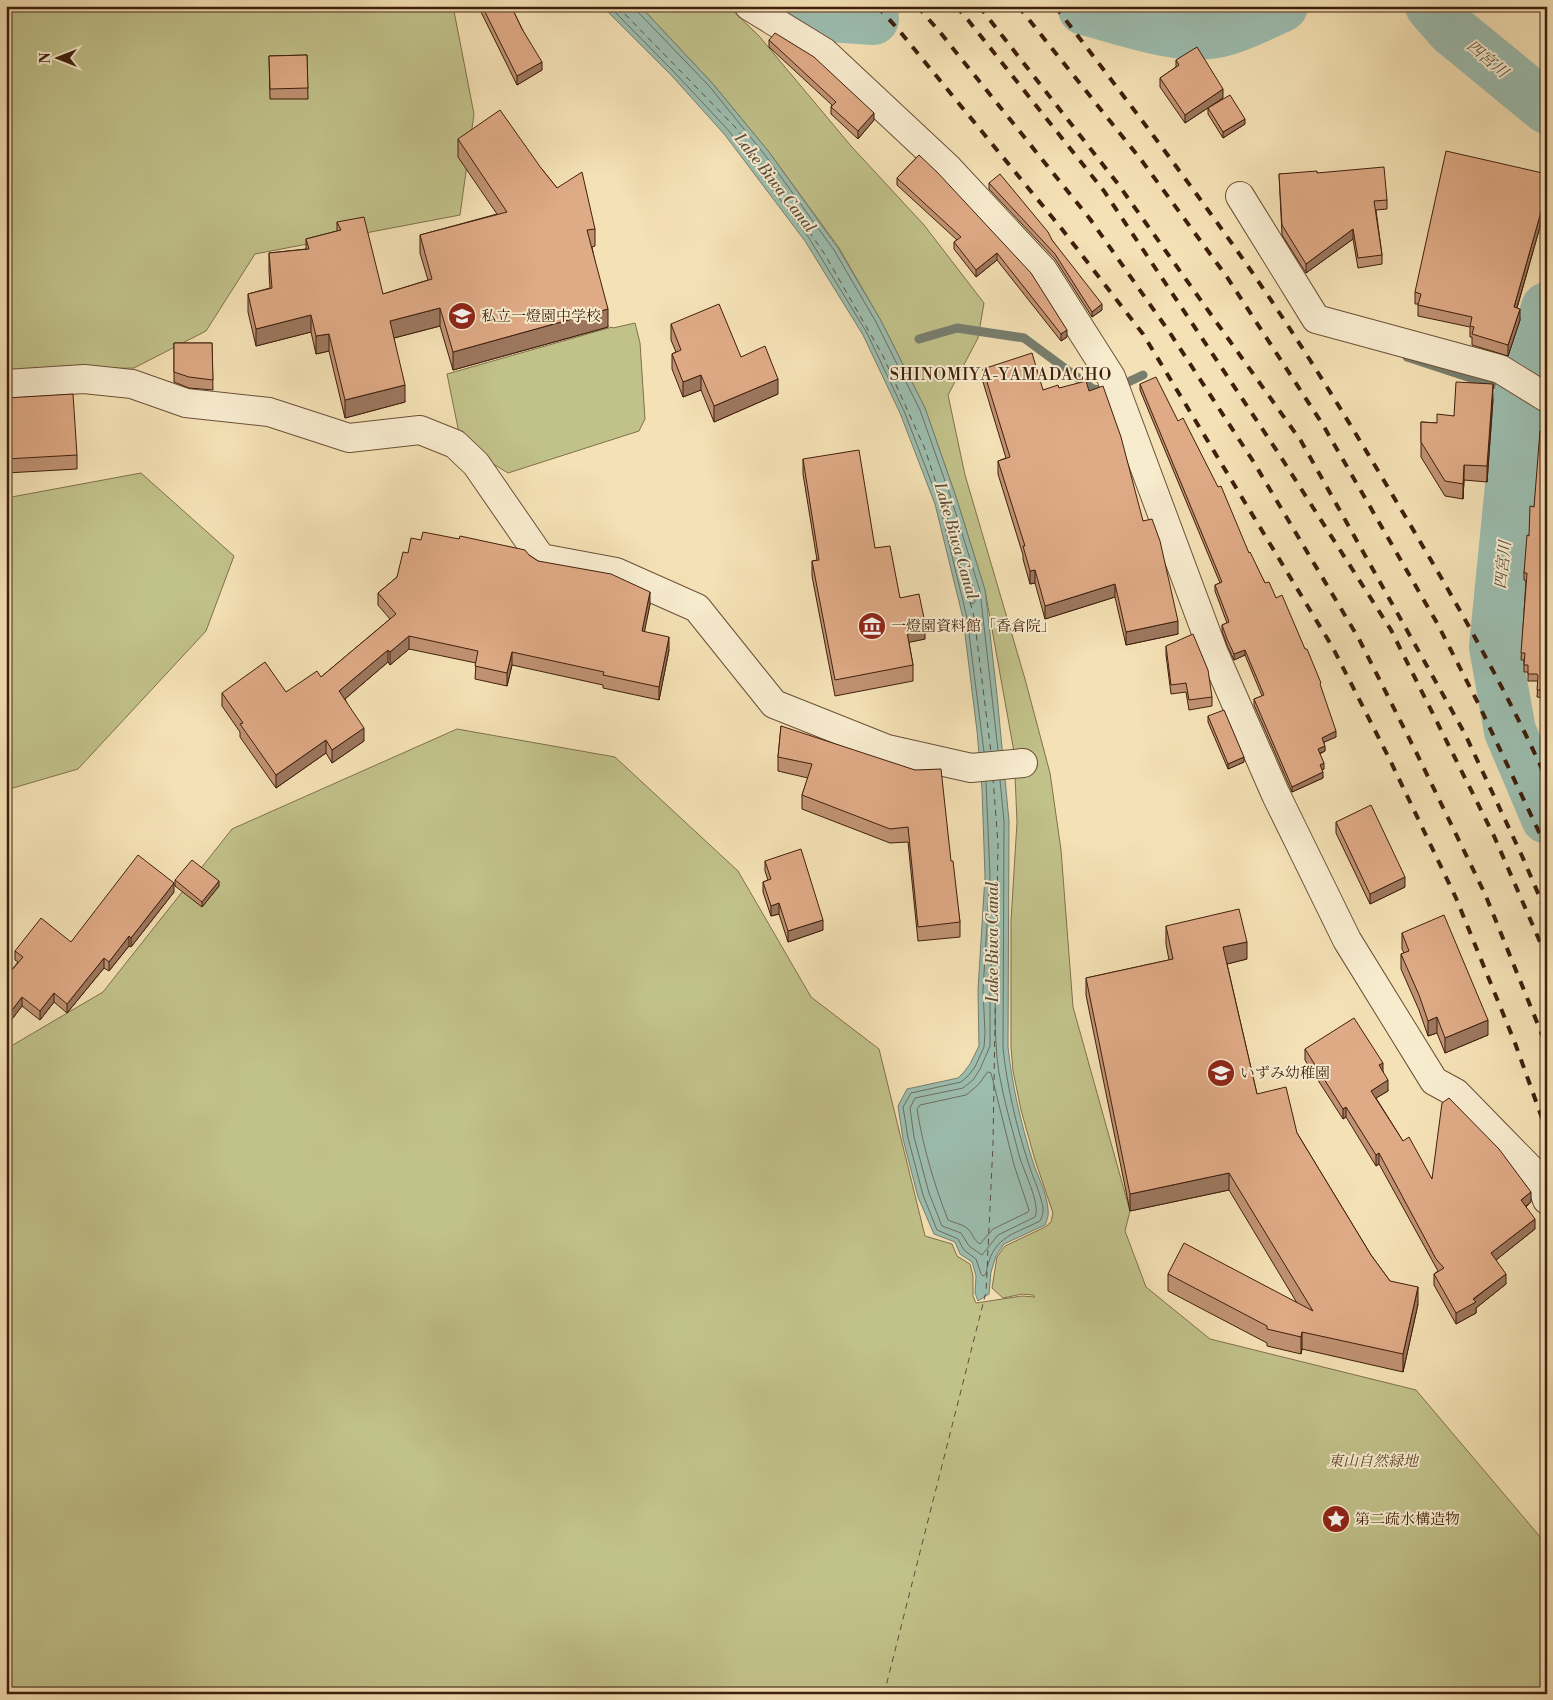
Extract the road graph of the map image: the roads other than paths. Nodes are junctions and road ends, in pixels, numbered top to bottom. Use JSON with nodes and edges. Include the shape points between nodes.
{"nodes":[{"id":1,"x":749,"y":6,"type":"edge"},
{"id":2,"x":1240,"y":196,"type":"dead end"},
{"id":3,"x":6,"y":384,"type":"edge"},
{"id":4,"x":1547,"y":398,"type":"edge"},
{"id":5,"x":1020,"y":763,"type":"dead end"},
{"id":6,"x":1547,"y":1200,"type":"edge"}],
"edges":[{"from":1,"to":6,"type":"street","via":[[824,52],[948,168],[1044,270],[1111,378],[1213,652],[1276,795],[1346,940],[1434,1081],[1456,1093],[1539,1178]]},
{"from":2,"to":4,"type":"street","via":[[1316,319],[1500,369]]},
{"from":3,"to":5,"type":"street","via":[[84,380],[132,384],[186,403],[269,412],[349,438],[420,430],[456,444],[476,464],[541,558],[616,572],[697,608],[774,704],[886,749],[971,768]]}]}
